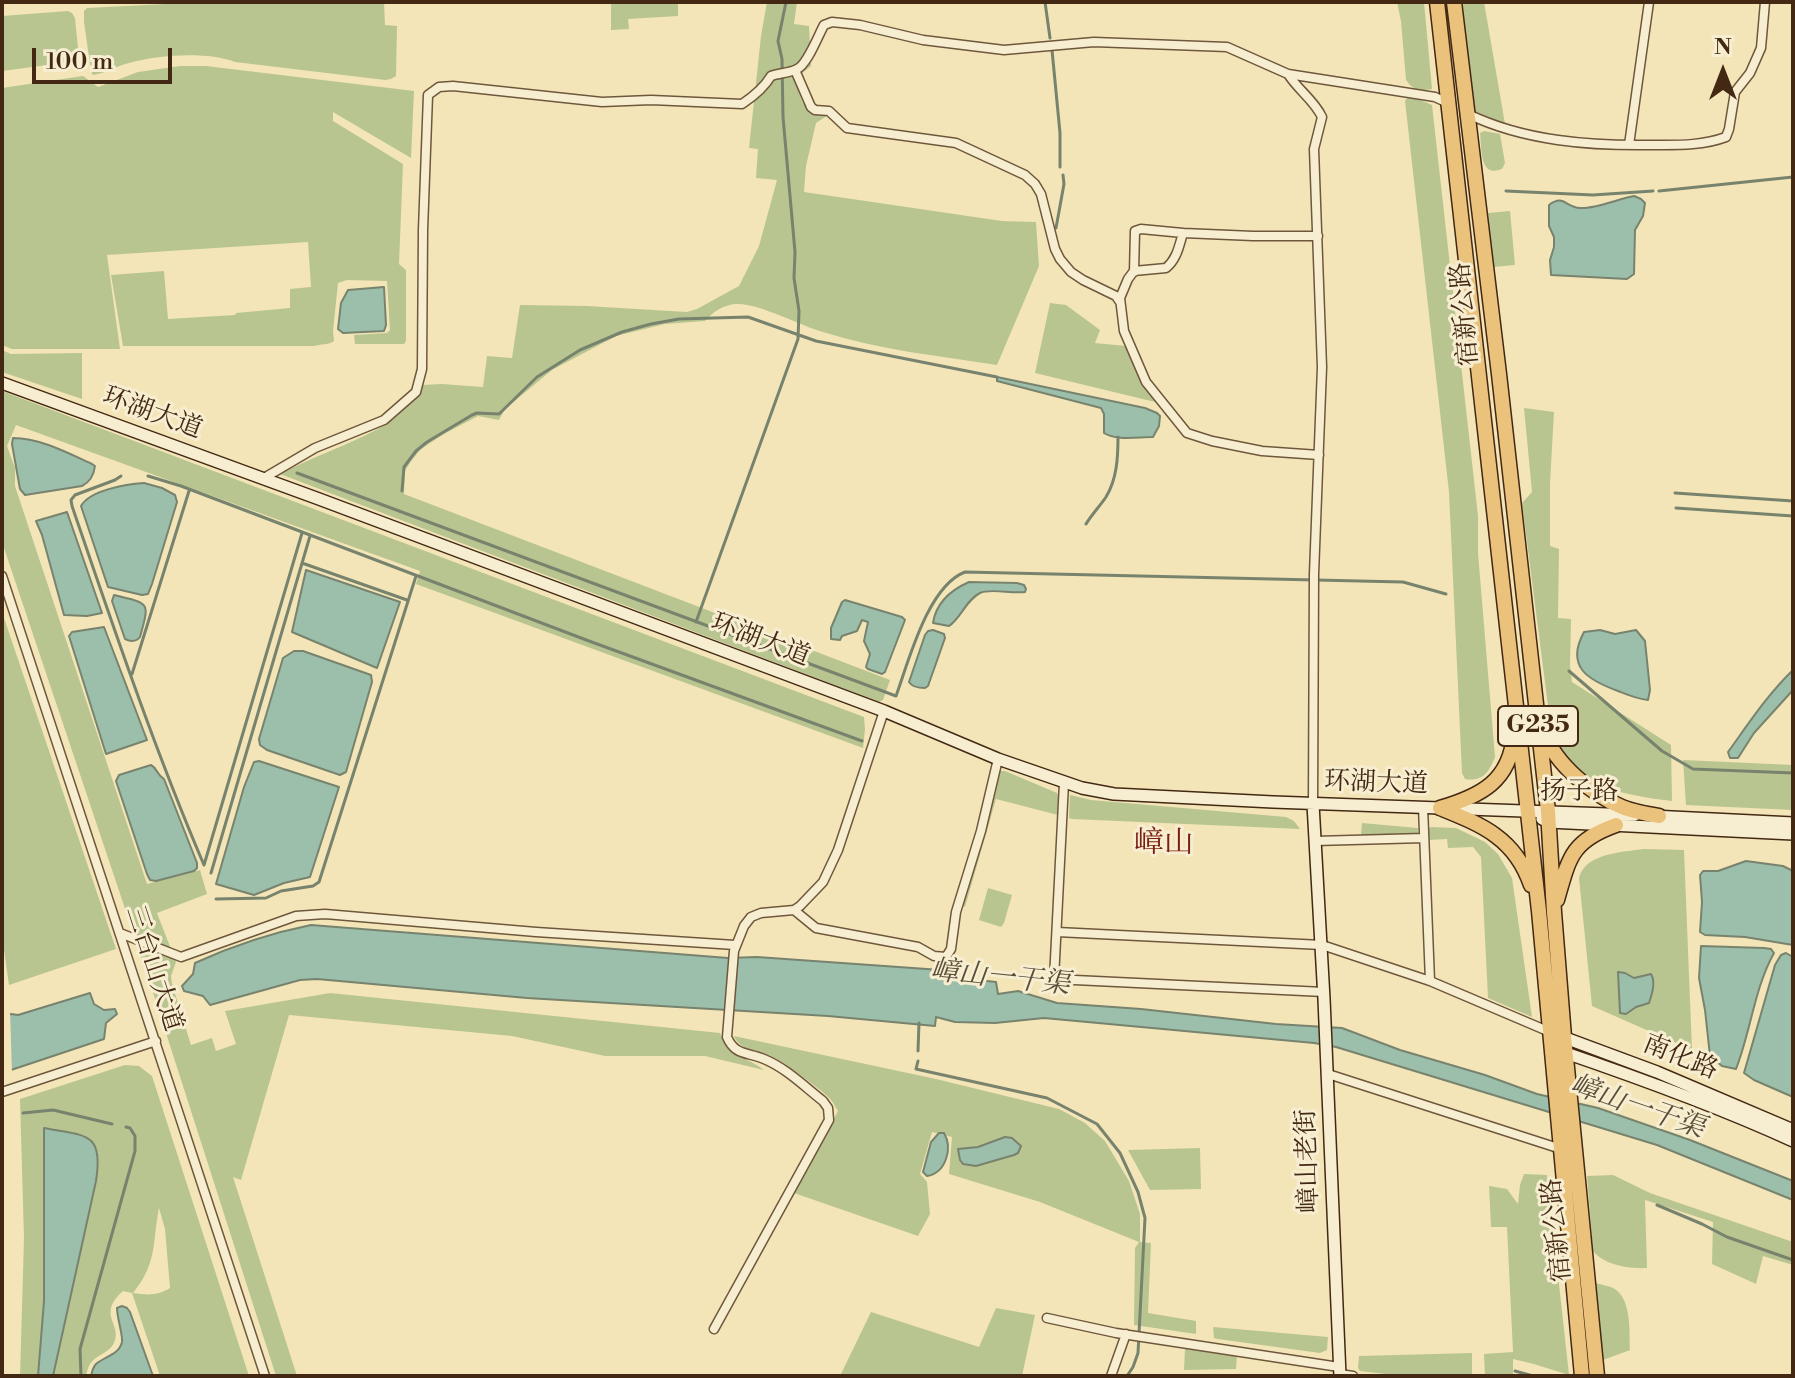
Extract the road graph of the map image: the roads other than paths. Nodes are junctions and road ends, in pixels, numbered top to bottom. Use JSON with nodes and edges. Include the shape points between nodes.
{"nodes":[{"id":1,"x":1437,"y":2,"type":"edge"},
{"id":2,"x":1454,"y":2,"type":"edge"},
{"id":3,"x":1649,"y":2,"type":"edge"},
{"id":4,"x":1765,"y":2,"type":"edge"},
{"id":5,"x":795,"y":70,"type":"junction"},
{"id":6,"x":1288,"y":74,"type":"junction"},
{"id":7,"x":1448,"y":103,"type":"junction"},
{"id":8,"x":1468,"y":113,"type":"junction"},
{"id":9,"x":1629,"y":145,"type":"junction"},
{"id":10,"x":1183,"y":233,"type":"junction"},
{"id":11,"x":1318,"y":236,"type":"junction"},
{"id":12,"x":1134,"y":272,"type":"junction"},
{"id":13,"x":1120,"y":302,"type":"junction"},
{"id":14,"x":1499,"y":374,"type":"junction"},
{"id":15,"x":1478,"y":375,"type":"junction"},
{"id":16,"x":2,"y":383,"type":"edge"},
{"id":17,"x":1319,"y":455,"type":"junction"},
{"id":18,"x":264,"y":478,"type":"junction"},
{"id":19,"x":2,"y":576,"type":"edge"},
{"id":20,"x":884,"y":711,"type":"junction"},
{"id":21,"x":1516,"y":711,"type":"junction"},
{"id":22,"x":1537,"y":711,"type":"junction"},
{"id":23,"x":998,"y":759,"type":"junction"},
{"id":24,"x":1064,"y":783,"type":"junction"},
{"id":25,"x":1313,"y":804,"type":"junction"},
{"id":26,"x":1423,"y":807,"type":"junction"},
{"id":27,"x":1440,"y":808,"type":"junction"},
{"id":28,"x":1527,"y":812,"type":"junction"},
{"id":29,"x":1659,"y":816,"type":"junction"},
{"id":30,"x":1549,"y":817,"type":"junction"},
{"id":31,"x":1793,"y":823,"type":"edge"},
{"id":32,"x":1616,"y":825,"type":"junction"},
{"id":33,"x":1793,"y":834,"type":"edge"},
{"id":34,"x":1424,"y":838,"type":"junction"},
{"id":35,"x":1315,"y":841,"type":"junction"},
{"id":36,"x":794,"y":910,"type":"junction"},
{"id":37,"x":1547,"y":912,"type":"junction"},
{"id":38,"x":1057,"y":932,"type":"junction"},
{"id":39,"x":120,"y":933,"type":"junction"},
{"id":40,"x":1322,"y":945,"type":"junction"},
{"id":41,"x":735,"y":948,"type":"junction"},
{"id":42,"x":1430,"y":981,"type":"junction"},
{"id":43,"x":1324,"y":995,"type":"junction"},
{"id":44,"x":1550,"y":1032,"type":"junction"},
{"id":45,"x":1564,"y":1037,"type":"junction"},
{"id":46,"x":156,"y":1041,"type":"junction"},
{"id":47,"x":1559,"y":1050,"type":"junction"},
{"id":48,"x":1327,"y":1069,"type":"junction"},
{"id":49,"x":2,"y":1092,"type":"edge"},
{"id":50,"x":1793,"y":1130,"type":"edge"},
{"id":51,"x":1793,"y":1141,"type":"edge"},
{"id":52,"x":1568,"y":1148,"type":"junction"},
{"id":53,"x":1047,"y":1318,"type":"dead end"},
{"id":54,"x":714,"y":1329,"type":"dead end"},
{"id":55,"x":1136,"y":1335,"type":"junction"},
{"id":56,"x":1339,"y":1372,"type":"edge"},
{"id":57,"x":265,"y":1376,"type":"edge"},
{"id":58,"x":1111,"y":1376,"type":"edge"},
{"id":59,"x":1353,"y":1376,"type":"edge"},
{"id":60,"x":1582,"y":1376,"type":"edge"},
{"id":61,"x":1597,"y":1376,"type":"edge"}],
"edges":[{"from":1,"to":7,"type":"highway","name":"宿新公路","number":"G235"},
{"from":2,"to":8,"type":"highway","name":"宿新公路","number":"G235"},
{"from":3,"to":9,"type":"street"},
{"from":4,"to":9,"type":"street","via":[[1761,48],[1735,92],[1726,137]]},
{"from":5,"to":6,"type":"street","via":[[807,60],[824,25],[832,22],[1004,50],[1094,42],[1227,47]]},
{"from":5,"to":13,"type":"street","via":[[811,107],[829,111],[847,128],[956,143],[1025,175],[1041,194],[1060,259],[1071,272]]},
{"from":5,"to":18,"type":"street","via":[[771,76],[742,104],[602,102],[453,86],[428,95],[422,369],[416,392],[384,420],[315,448]]},
{"from":6,"to":7,"type":"street"},
{"from":6,"to":11,"type":"street","via":[[1322,117],[1314,149]]},
{"from":7,"to":15,"type":"highway","name":"宿新公路","number":"G235"},
{"from":8,"to":9,"type":"street","via":[[1511,130]]},
{"from":8,"to":14,"type":"highway","name":"宿新公路","number":"G235"},
{"from":10,"to":11,"type":"street"},
{"from":10,"to":12,"type":"street","via":[[1170,265]]},
{"from":10,"to":12,"type":"street","via":[[1135,231]]},
{"from":11,"to":17,"type":"street"},
{"from":12,"to":13,"type":"street"},
{"from":13,"to":17,"type":"street","via":[[1124,331],[1146,382],[1187,433],[1262,451]]},
{"from":14,"to":15,"type":"highway","name":"宿新公路"},
{"from":14,"to":22,"type":"highway","number":"G235"},
{"from":15,"to":21,"type":"highway","number":"G235"},
{"from":16,"to":18,"type":"main road","name":"环湖大道"},
{"from":17,"to":25,"type":"street"},
{"from":18,"to":20,"type":"main road","name":"环湖大道"},
{"from":19,"to":39,"type":"street","name":"三台山大道"},
{"from":20,"to":23,"type":"main road","name":"环湖大道"},
{"from":20,"to":36,"type":"street","via":[[832,867]]},
{"from":21,"to":27,"type":"highway","via":[[1513,748],[1500,776],[1477,794]]},
{"from":21,"to":28,"type":"highway","number":"G235"},
{"from":22,"to":29,"type":"highway","via":[[1549,746],[1587,787],[1632,811]]},
{"from":22,"to":30,"type":"highway","number":"G235"},
{"from":23,"to":24,"type":"main road","name":"环湖大道"},
{"from":23,"to":36,"type":"street","via":[[946,957],[816,928]]},
{"from":24,"to":25,"type":"main road","name":"环湖大道","via":[[1114,794]]},
{"from":24,"to":38,"type":"street"},
{"from":25,"to":26,"type":"main road","name":"环湖大道"},
{"from":25,"to":35,"type":"main road","name":"嶂山老街"},
{"from":26,"to":27,"type":"main road","name":"环湖大道"},
{"from":26,"to":34,"type":"street"},
{"from":27,"to":28,"type":"main road","name":"环湖大道"},
{"from":27,"to":37,"type":"highway","via":[[1486,828],[1506,844],[1520,859]]},
{"from":28,"to":30,"type":"main road","name":"扬子路"},
{"from":28,"to":37,"type":"highway","number":"G235"},
{"from":29,"to":30,"type":"main road","name":"扬子路"},
{"from":29,"to":31,"type":"main road","name":"扬子路"},
{"from":30,"to":32,"type":"main road","name":"扬子路"},
{"from":30,"to":37,"type":"highway","number":"G235"},
{"from":32,"to":33,"type":"main road","name":"扬子路"},
{"from":32,"to":37,"type":"highway","via":[[1591,837],[1571,856]]},
{"from":34,"to":35,"type":"street"},
{"from":34,"to":42,"type":"street"},
{"from":35,"to":40,"type":"main road","name":"嶂山老街"},
{"from":36,"to":41,"type":"street","via":[[751,917]]},
{"from":37,"to":44,"type":"highway","number":"G235"},
{"from":37,"to":45,"type":"highway","number":"G235"},
{"from":38,"to":40,"type":"street"},
{"from":38,"to":43,"type":"street","via":[[1054,979]]},
{"from":39,"to":41,"type":"street","via":[[181,957],[296,916],[325,914]]},
{"from":39,"to":46,"type":"street","name":"三台山大道"},
{"from":40,"to":42,"type":"street"},
{"from":40,"to":43,"type":"main road","name":"嶂山老街"},
{"from":41,"to":54,"type":"street","via":[[727,1037],[731,1046],[776,1065],[823,1101],[829,1120]]},
{"from":42,"to":44,"type":"street"},
{"from":43,"to":48,"type":"main road","name":"嶂山老街"},
{"from":44,"to":45,"type":"main road","name":"南化路"},
{"from":44,"to":47,"type":"highway","number":"G235"},
{"from":45,"to":47,"type":"highway","number":"G235"},
{"from":45,"to":50,"type":"main road","name":"南化路"},
{"from":46,"to":49,"type":"street"},
{"from":46,"to":57,"type":"street","name":"三台山大道"},
{"from":47,"to":51,"type":"main road","name":"南化路"},
{"from":47,"to":52,"type":"highway","name":"宿新公路","number":"G235"},
{"from":48,"to":52,"type":"street"},
{"from":48,"to":56,"type":"main road","name":"嶂山老街"},
{"from":52,"to":60,"type":"highway","name":"宿新公路"},
{"from":52,"to":61,"type":"highway","name":"宿新公路"},
{"from":53,"to":55,"type":"street"},
{"from":55,"to":56,"type":"street"},
{"from":55,"to":58,"type":"street"},
{"from":56,"to":59,"type":"street"}]}
